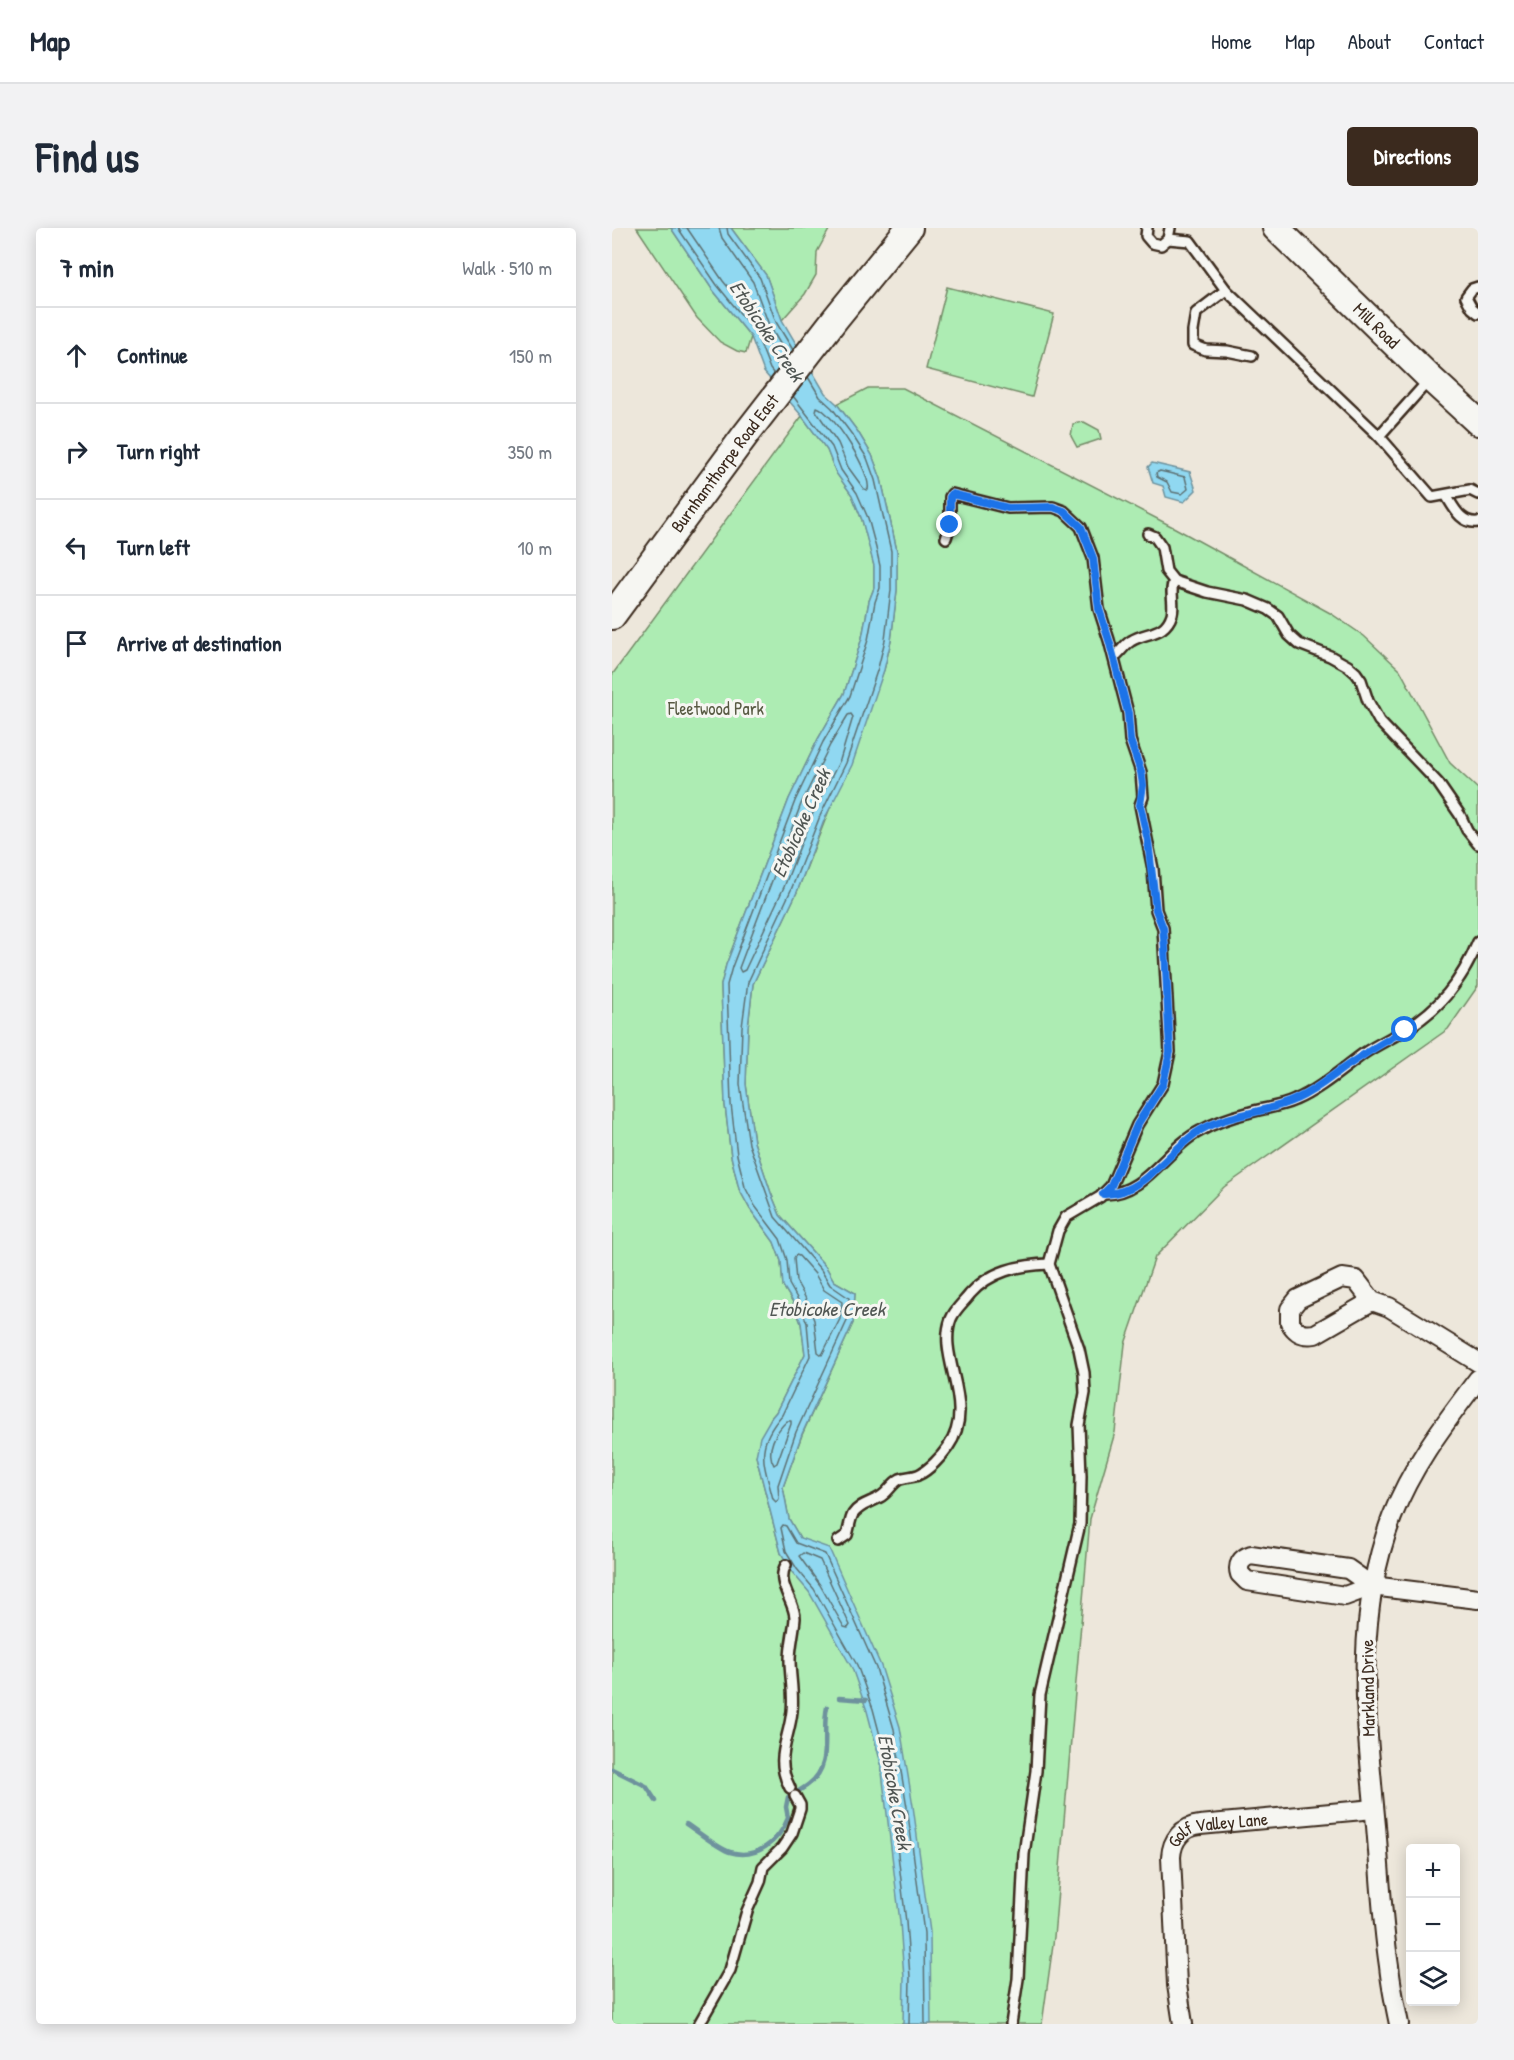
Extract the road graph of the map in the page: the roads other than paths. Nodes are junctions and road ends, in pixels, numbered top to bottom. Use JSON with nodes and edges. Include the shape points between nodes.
{"nodes":[{"id":1,"x":909,"y":228,"type":"edge"},
{"id":2,"x":1147,"y":228,"type":"edge"},
{"id":3,"x":1276,"y":228,"type":"edge"},
{"id":4,"x":1169,"y":231,"type":"edge"},
{"id":5,"x":1478,"y":287,"type":"edge"},
{"id":6,"x":1226,"y":290,"type":"junction"},
{"id":7,"x":1478,"y":313,"type":"edge"},
{"id":8,"x":1252,"y":356,"type":"dead end"},
{"id":9,"x":1430,"y":378,"type":"junction"},
{"id":10,"x":1475,"y":413,"type":"edge"},
{"id":11,"x":1379,"y":436,"type":"junction"},
{"id":12,"x":1478,"y":494,"type":"edge"},
{"id":13,"x":1446,"y":495,"type":"junction"},
{"id":14,"x":1478,"y":522,"type":"edge"},
{"id":15,"x":1149,"y":534,"type":"dead end"},
{"id":16,"x":946,"y":538,"type":"dead end"},
{"id":17,"x":1174,"y":581,"type":"junction"},
{"id":18,"x":612,"y":616,"type":"edge"},
{"id":19,"x":1114,"y":657,"type":"junction"},
{"id":20,"x":1478,"y":844,"type":"edge"},
{"id":21,"x":1478,"y":942,"type":"edge"},
{"id":22,"x":1103,"y":1194,"type":"junction"},
{"id":23,"x":1048,"y":1264,"type":"junction"},
{"id":24,"x":1372,"y":1301,"type":"dead end"},
{"id":25,"x":1478,"y":1362,"type":"edge"},
{"id":26,"x":1478,"y":1379,"type":"edge"},
{"id":27,"x":838,"y":1541,"type":"dead end"},
{"id":28,"x":786,"y":1565,"type":"dead end"},
{"id":29,"x":1372,"y":1586,"type":"junction"},
{"id":30,"x":1478,"y":1599,"type":"edge"},
{"id":31,"x":790,"y":1788,"type":"dead end"},
{"id":32,"x":795,"y":1796,"type":"dead end"},
{"id":33,"x":1374,"y":1809,"type":"junction"},
{"id":34,"x":699,"y":2024,"type":"edge"},
{"id":35,"x":1011,"y":2024,"type":"edge"},
{"id":36,"x":1183,"y":2024,"type":"edge"},
{"id":37,"x":1399,"y":2024,"type":"edge"}],
"edges":[{"from":1,"to":18,"type":"main road","name":"Burnhamthorpe Road East","via":[[746,434]]},
{"from":2,"to":4,"type":"lane","via":[[1146,236],[1152,243],[1161,244]]},
{"from":3,"to":9,"type":"main road","name":"Mill Road"},
{"from":4,"to":6,"type":"lane","via":[[1190,241]]},
{"from":5,"to":7,"type":"lane","via":[[1466,297]]},
{"from":6,"to":8,"type":"lane","via":[[1196,313],[1194,345],[1206,351]]},
{"from":6,"to":11,"type":"lane"},
{"from":9,"to":10,"type":"main road","name":"Mill Road"},
{"from":9,"to":11,"type":"lane"},
{"from":11,"to":13,"type":"lane","via":[[1432,497]]},
{"from":12,"to":13,"type":"lane","via":[[1470,490]]},
{"from":13,"to":14,"type":"lane","via":[[1459,516],[1471,523]]},
{"from":15,"to":17,"type":"lane","via":[[1162,547],[1166,571]]},
{"from":16,"to":19,"type":"lane","via":[[952,494],[1008,508],[1044,506],[1064,511],[1081,527],[1093,558],[1099,609]]},
{"from":17,"to":19,"type":"lane","via":[[1172,616],[1164,629],[1129,642]]},
{"from":17,"to":20,"type":"lane","via":[[1258,604],[1278,616],[1299,644],[1348,666],[1361,680],[1379,721],[1438,783]]},
{"from":19,"to":22,"type":"lane","via":[[1143,785],[1140,805],[1156,910],[1163,928],[1170,1052],[1163,1084],[1137,1125],[1111,1186]]},
{"from":21,"to":22,"type":"lane","via":[[1457,984],[1444,1000],[1405,1030],[1372,1048],[1311,1093],[1197,1132],[1128,1190]]},
{"from":22,"to":23,"type":"lane","via":[[1066,1217]]},
{"from":23,"to":27,"type":"lane","via":[[993,1274],[955,1310],[949,1330],[959,1415],[954,1437],[947,1450],[922,1472],[902,1478],[882,1496],[864,1504],[852,1515],[847,1536]]},
{"from":23,"to":35,"type":"lane","via":[[1084,1373],[1079,1425],[1080,1524],[1040,1695],[1036,1771],[1024,1854],[1018,1979]]},
{"from":24,"to":25,"type":"street","via":[[1389,1307]]},
{"from":26,"to":29,"type":"street","name":"Markland Drive","via":[[1439,1430],[1406,1486],[1384,1539]]},
{"from":28,"to":31,"type":"lane","via":[[785,1587],[795,1618],[790,1663],[792,1712],[782,1757]]},
{"from":29,"to":29,"type":"street","via":[[1348,1569],[1254,1555],[1245,1557],[1239,1565],[1242,1577],[1256,1583],[1345,1596]]},
{"from":29,"to":30,"type":"street"},
{"from":29,"to":33,"type":"street","name":"Markland Drive","via":[[1364,1668]]},
{"from":32,"to":34,"type":"lane","via":[[800,1809],[792,1833],[763,1867],[730,1970]]},
{"from":33,"to":36,"type":"street","name":"Golf Valley Lane","via":[[1200,1825],[1179,1835],[1172,1857],[1177,1985]]},
{"from":33,"to":37,"type":"street","name":"Markland Drive","via":[[1388,1965]]}]}
